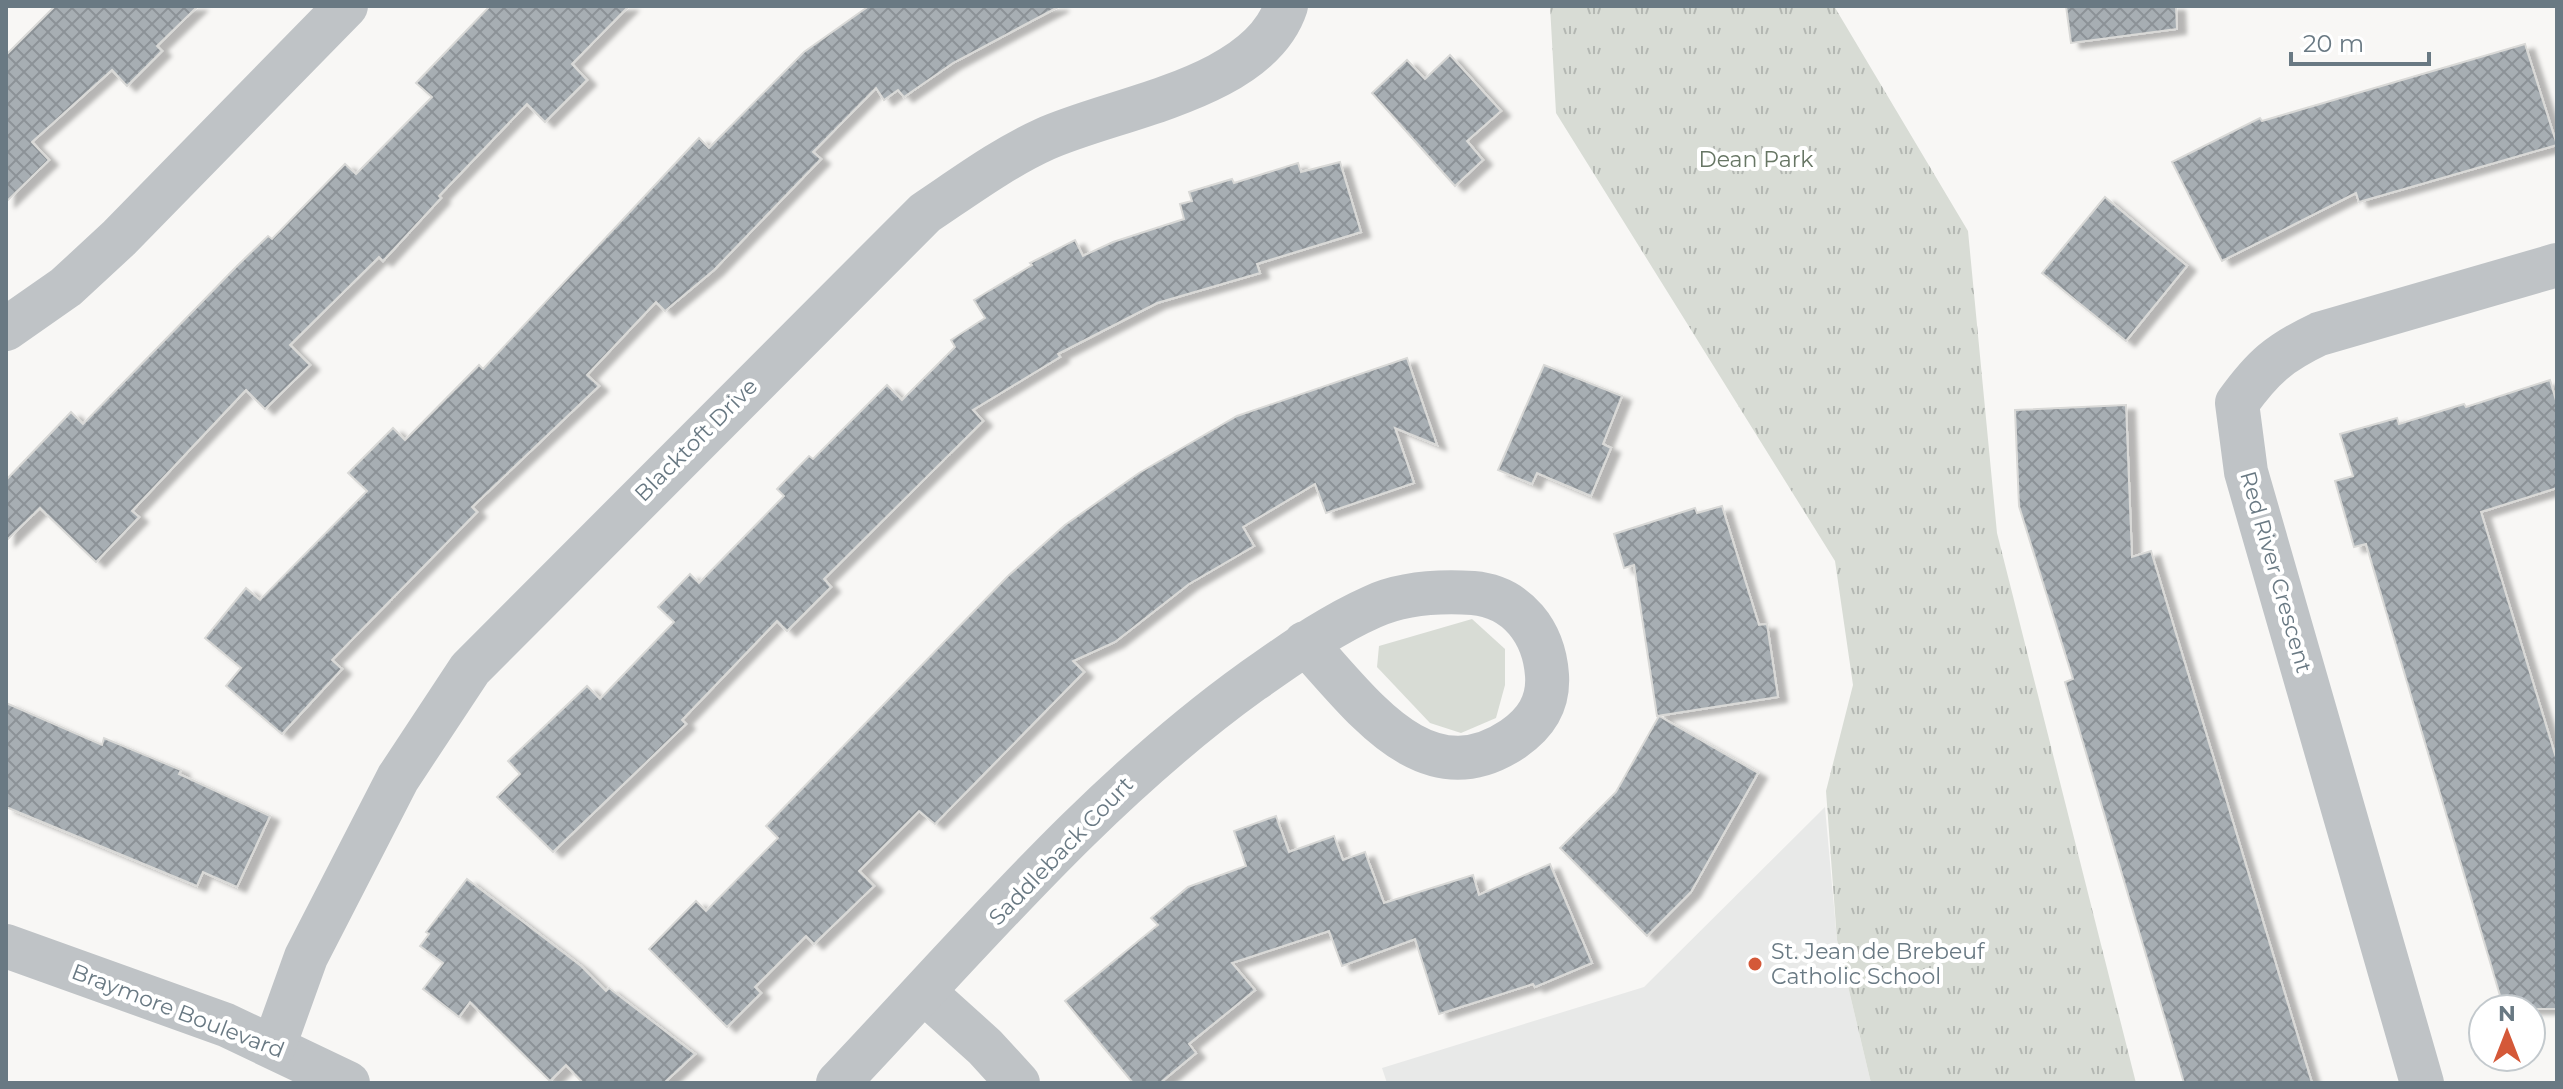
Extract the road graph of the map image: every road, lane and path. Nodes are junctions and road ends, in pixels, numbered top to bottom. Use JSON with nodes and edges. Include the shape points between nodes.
{"nodes":[{"id":1,"x":346,"y":6,"type":"edge"},
{"id":2,"x":1286,"y":6,"type":"edge"},
{"id":3,"x":2557,"y":265,"type":"edge"},
{"id":4,"x":6,"y":329,"type":"edge"},
{"id":5,"x":1305,"y":643,"type":"junction"},
{"id":6,"x":6,"y":946,"type":"edge"},
{"id":7,"x":924,"y":992,"type":"junction"},
{"id":8,"x":274,"y":1046,"type":"junction"},
{"id":9,"x":348,"y":1083,"type":"edge"},
{"id":10,"x":838,"y":1083,"type":"edge"},
{"id":11,"x":1018,"y":1083,"type":"edge"},
{"id":12,"x":2422,"y":1083,"type":"edge"}],
"edges":[{"from":1,"to":4,"type":"street","via":[[119,238],[66,287]]},
{"from":2,"to":8,"type":"street","name":"Blacktoft Drive","via":[[1269,36],[1222,72],[1045,139],[925,213],[470,669],[398,778],[306,957]]},
{"from":3,"to":12,"type":"street","name":"Red River Crescent","via":[[2319,334],[2263,368],[2237,403],[2246,472]]},
{"from":5,"to":5,"type":"street","name":"Saddleback Court","via":[[1395,737],[1421,753],[1459,758],[1496,750],[1538,718],[1548,686],[1545,650],[1533,629],[1516,610],[1491,595],[1429,593],[1375,605]]},
{"from":5,"to":7,"type":"street","name":"Saddleback Court","via":[[1198,720],[1128,781]]},
{"from":6,"to":8,"type":"street","name":"Braymore Boulevard"},
{"from":7,"to":10,"type":"street","name":"Saddleback Court"},
{"from":7,"to":11,"type":"street"},
{"from":8,"to":9,"type":"street","name":"Braymore Boulevard"}]}
